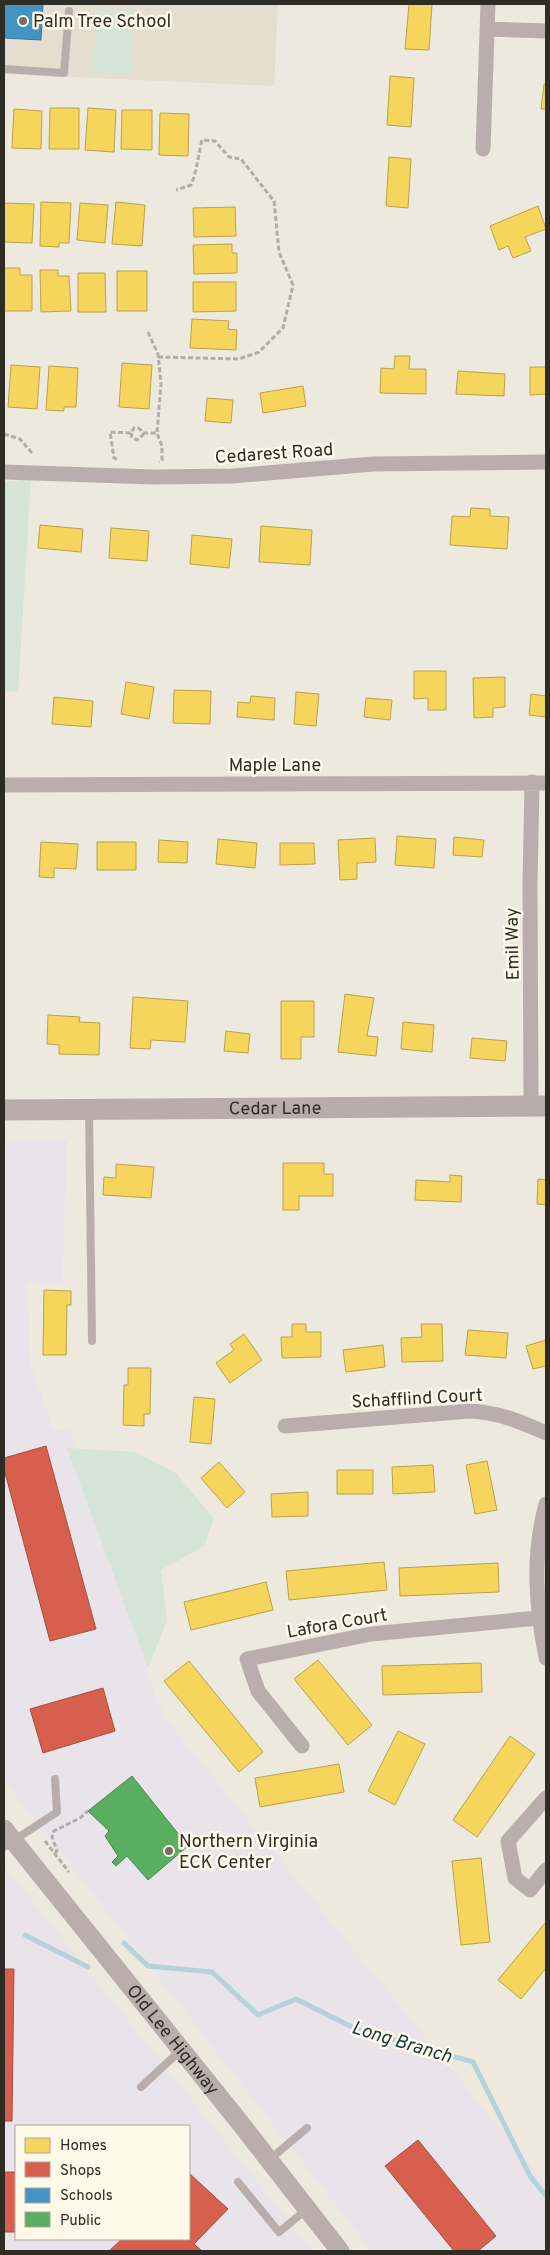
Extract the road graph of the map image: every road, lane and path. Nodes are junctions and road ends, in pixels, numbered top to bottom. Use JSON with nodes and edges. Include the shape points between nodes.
{"nodes":[{"id":1,"x":488,"y":4,"type":"edge"},
{"id":2,"x":69,"y":11,"type":"dead end"},
{"id":3,"x":488,"y":29,"type":"junction"},
{"id":4,"x":546,"y":31,"type":"edge"},
{"id":5,"x":4,"y":69,"type":"edge"},
{"id":6,"x":483,"y":149,"type":"dead end"},
{"id":7,"x":176,"y":190,"type":"dead end"},
{"id":8,"x":148,"y":332,"type":"dead end"},
{"id":9,"x":158,"y":357,"type":"junction"},
{"id":10,"x":157,"y":432,"type":"junction"},
{"id":11,"x":131,"y":433,"type":"junction"},
{"id":12,"x":143,"y":433,"type":"junction"},
{"id":13,"x":4,"y":434,"type":"edge"},
{"id":14,"x":32,"y":453,"type":"dead end"},
{"id":15,"x":120,"y":461,"type":"dead end"},
{"id":16,"x":546,"y":462,"type":"edge"},
{"id":17,"x":155,"y":464,"type":"dead end"},
{"id":18,"x":4,"y":472,"type":"edge"},
{"id":19,"x":539,"y":783,"type":"edge"},
{"id":20,"x":4,"y":785,"type":"edge"},
{"id":21,"x":538,"y":1106,"type":"edge"},
{"id":22,"x":88,"y":1109,"type":"junction"},
{"id":23,"x":4,"y":1110,"type":"edge"},
{"id":24,"x":92,"y":1341,"type":"dead end"},
{"id":25,"x":286,"y":1426,"type":"dead end"},
{"id":26,"x":546,"y":1433,"type":"edge"},
{"id":27,"x":546,"y":1504,"type":"edge"},
{"id":28,"x":538,"y":1618,"type":"junction"},
{"id":29,"x":546,"y":1658,"type":"edge"},
{"id":30,"x":302,"y":1746,"type":"dead end"},
{"id":31,"x":55,"y":1779,"type":"dead end"},
{"id":32,"x":546,"y":1798,"type":"edge"},
{"id":33,"x":88,"y":1811,"type":"dead end"},
{"id":34,"x":7,"y":1839,"type":"edge"},
{"id":35,"x":45,"y":1841,"type":"dead end"},
{"id":36,"x":55,"y":1853,"type":"junction"},
{"id":37,"x":546,"y":1870,"type":"edge"},
{"id":38,"x":69,"y":1872,"type":"dead end"},
{"id":39,"x":181,"y":2050,"type":"junction"},
{"id":40,"x":141,"y":2087,"type":"dead end"},
{"id":41,"x":307,"y":2128,"type":"dead end"},
{"id":42,"x":269,"y":2160,"type":"junction"},
{"id":43,"x":238,"y":2182,"type":"dead end"},
{"id":44,"x":307,"y":2209,"type":"junction"},
{"id":45,"x":340,"y":2251,"type":"edge"}],
"edges":[{"from":1,"to":3,"type":"street"},
{"from":2,"to":5,"type":"lane","via":[[64,73]]},
{"from":3,"to":4,"type":"street"},
{"from":3,"to":6,"type":"street"},
{"from":7,"to":9,"type":"path","via":[[192,185],[202,140],[215,141],[229,157],[241,159],[274,201],[279,252],[293,285],[283,328],[259,352],[239,360]]},
{"from":8,"to":9,"type":"path"},
{"from":9,"to":10,"type":"path","via":[[161,384]]},
{"from":10,"to":12,"type":"path"},
{"from":10,"to":17,"type":"path","via":[[162,460]]},
{"from":11,"to":12,"type":"path","via":[[134,428]]},
{"from":11,"to":12,"type":"path","via":[[137,440]]},
{"from":11,"to":15,"type":"path","via":[[110,432],[114,458]]},
{"from":13,"to":14,"type":"path","via":[[20,438]]},
{"from":16,"to":18,"type":"street","name":"Cedarest Road","via":[[364,465],[232,476]]},
{"from":19,"to":20,"type":"street","name":"Maple Lane"},
{"from":19,"to":21,"type":"street","name":"Emil Way","via":[[530,884]]},
{"from":21,"to":22,"type":"main road","name":"Cedar Lane"},
{"from":22,"to":23,"type":"main road","name":"Cedar Lane"},
{"from":22,"to":24,"type":"lane"},
{"from":25,"to":26,"type":"street","name":"Schafflind Court","via":[[470,1411],[506,1416]]},
{"from":27,"to":28,"type":"street","via":[[538,1547]]},
{"from":28,"to":29,"type":"street"},
{"from":28,"to":30,"type":"street","name":"Lafora Court","via":[[371,1634],[247,1659],[258,1691]]},
{"from":31,"to":34,"type":"lane","via":[[57,1812]]},
{"from":32,"to":37,"type":"street","via":[[508,1841],[515,1878],[530,1890]]},
{"from":33,"to":36,"type":"path","via":[[54,1831]]},
{"from":34,"to":39,"type":"street","name":"Old Lee Highway"},
{"from":35,"to":36,"type":"path"},
{"from":36,"to":38,"type":"path"},
{"from":39,"to":40,"type":"lane"},
{"from":39,"to":42,"type":"street","name":"Old Lee Highway"},
{"from":41,"to":42,"type":"lane"},
{"from":42,"to":44,"type":"street","name":"Old Lee Highway"},
{"from":43,"to":44,"type":"lane","via":[[279,2232]]},
{"from":44,"to":45,"type":"street","name":"Old Lee Highway"}]}
